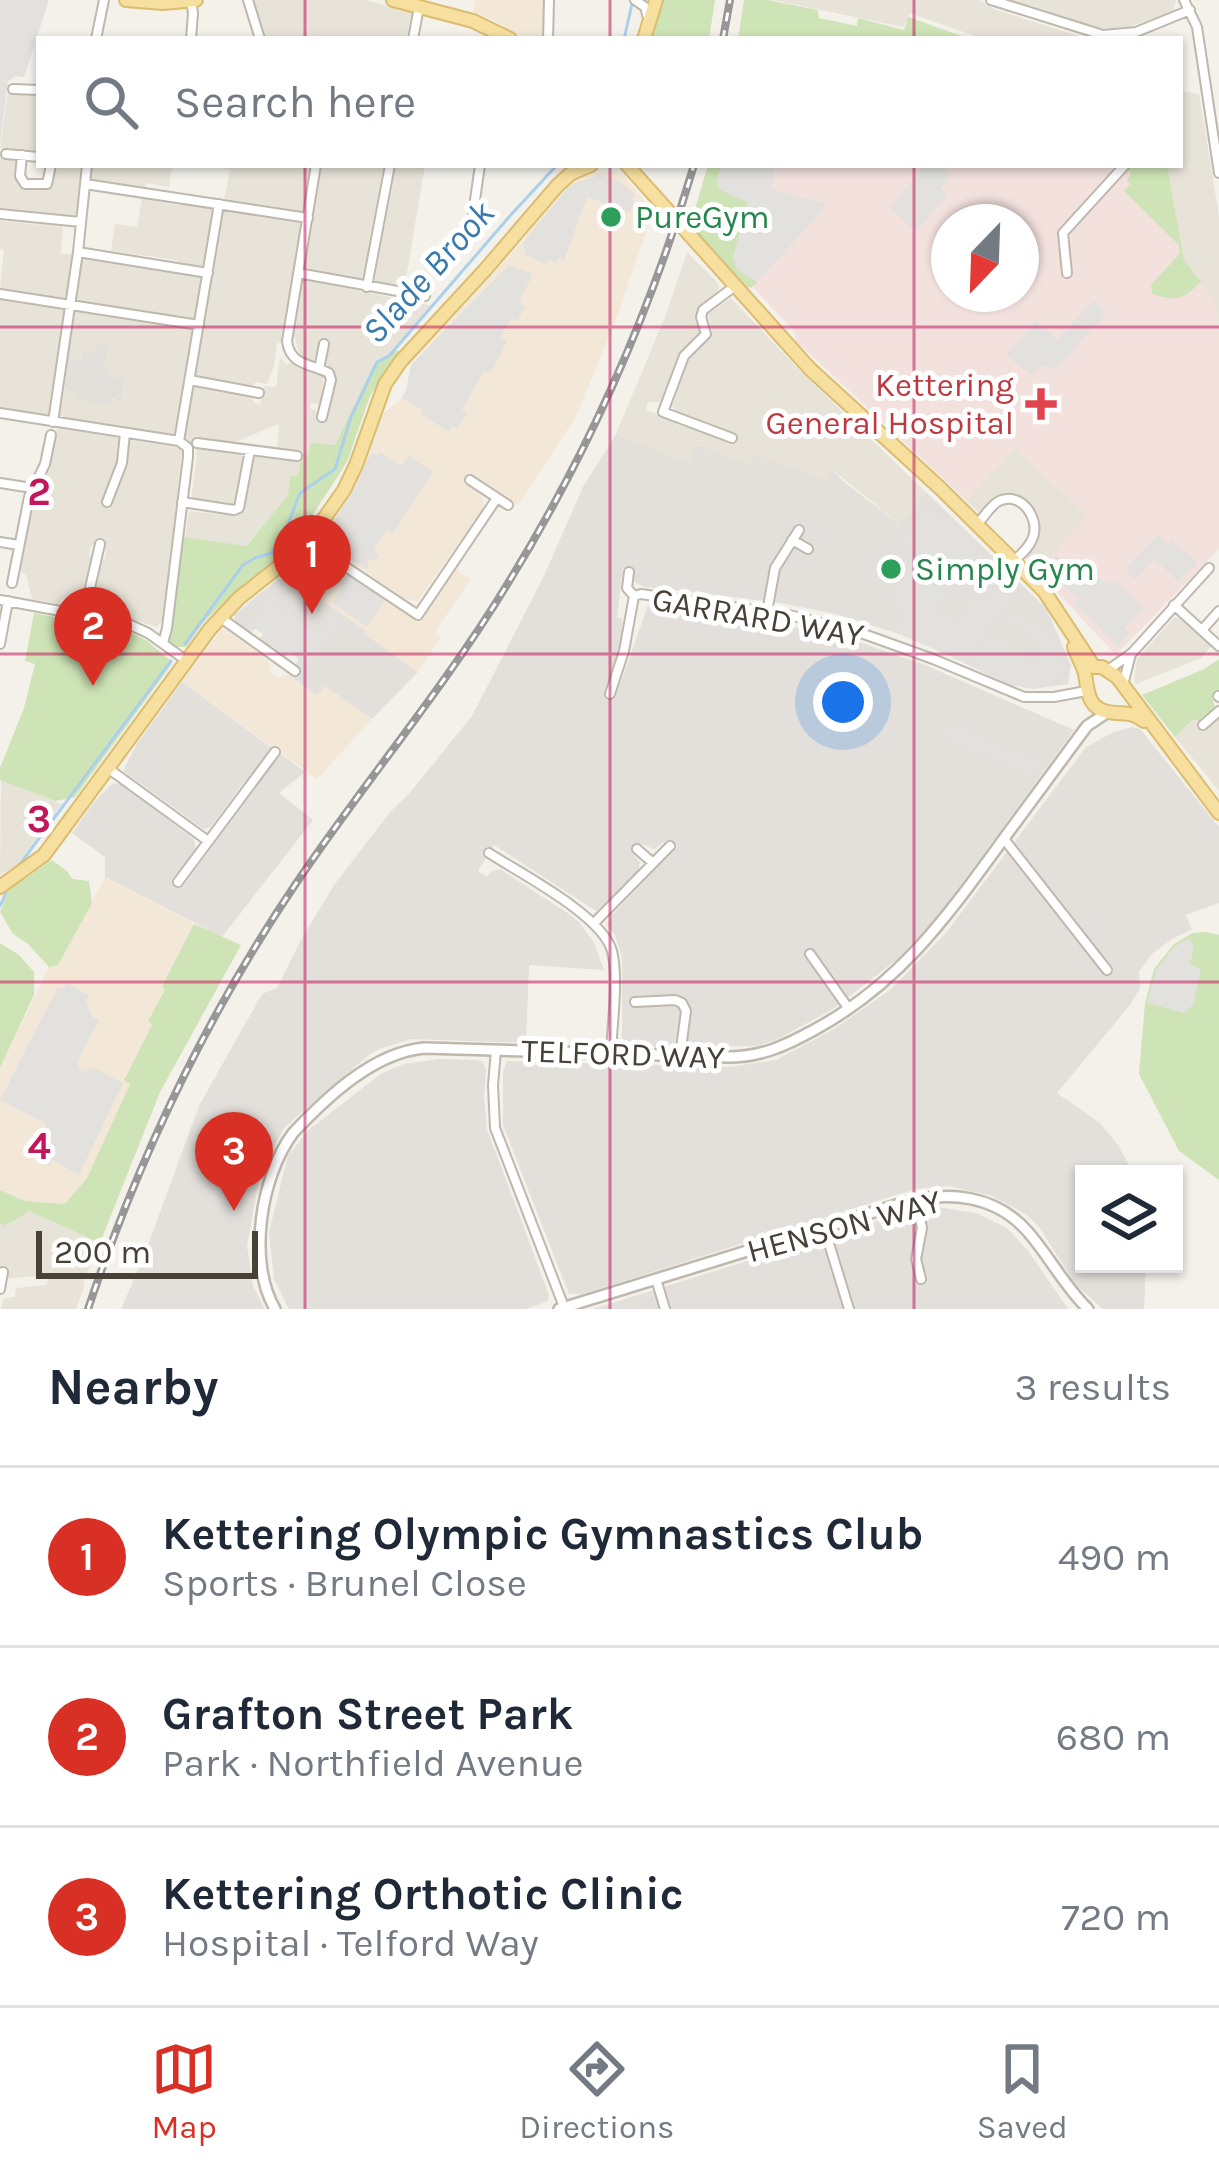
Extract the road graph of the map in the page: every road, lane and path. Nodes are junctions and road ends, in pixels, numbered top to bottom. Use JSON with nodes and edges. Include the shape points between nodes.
{"nodes":[{"id":1,"x":104,"y":0,"type":"edge"},
{"id":2,"x":127,"y":0,"type":"edge"},
{"id":3,"x":193,"y":0,"type":"edge"},
{"id":4,"x":248,"y":0,"type":"edge"},
{"id":5,"x":393,"y":0,"type":"edge"},
{"id":6,"x":548,"y":0,"type":"edge"},
{"id":7,"x":635,"y":0,"type":"edge"},
{"id":8,"x":656,"y":0,"type":"edge"},
{"id":9,"x":991,"y":0,"type":"edge"},
{"id":10,"x":1184,"y":0,"type":"edge"},
{"id":11,"x":419,"y":7,"type":"junction"},
{"id":12,"x":1190,"y":10,"type":"junction"},
{"id":13,"x":645,"y":35,"type":"edge"},
{"id":14,"x":97,"y":36,"type":"edge"},
{"id":15,"x":191,"y":36,"type":"edge"},
{"id":16,"x":259,"y":36,"type":"edge"},
{"id":17,"x":413,"y":36,"type":"edge"},
{"id":18,"x":505,"y":36,"type":"edge"},
{"id":19,"x":548,"y":36,"type":"edge"},
{"id":20,"x":13,"y":89,"type":"dead end"},
{"id":21,"x":36,"y":90,"type":"edge"},
{"id":22,"x":6,"y":154,"type":"dead end"},
{"id":23,"x":22,"y":155,"type":"junction"},
{"id":24,"x":36,"y":157,"type":"edge"},
{"id":25,"x":50,"y":168,"type":"edge"},
{"id":26,"x":87,"y":168,"type":"edge"},
{"id":27,"x":316,"y":168,"type":"edge"},
{"id":28,"x":389,"y":168,"type":"edge"},
{"id":29,"x":480,"y":168,"type":"edge"},
{"id":30,"x":1121,"y":168,"type":"edge"},
{"id":31,"x":572,"y":169,"type":"edge"},
{"id":32,"x":639,"y":171,"type":"edge"},
{"id":33,"x":1219,"y":173,"type":"edge"},
{"id":34,"x":85,"y":184,"type":"junction"},
{"id":35,"x":219,"y":204,"type":"junction"},
{"id":36,"x":0,"y":214,"type":"edge"},
{"id":37,"x":308,"y":218,"type":"junction"},
{"id":38,"x":472,"y":221,"type":"dead end"},
{"id":39,"x":81,"y":222,"type":"junction"},
{"id":40,"x":78,"y":252,"type":"junction"},
{"id":41,"x":208,"y":273,"type":"junction"},
{"id":42,"x":298,"y":273,"type":"junction"},
{"id":43,"x":1067,"y":273,"type":"dead end"},
{"id":44,"x":367,"y":286,"type":"junction"},
{"id":45,"x":735,"y":286,"type":"junction"},
{"id":46,"x":0,"y":294,"type":"edge"},
{"id":47,"x":425,"y":296,"type":"dead end"},
{"id":48,"x":71,"y":305,"type":"junction"},
{"id":49,"x":199,"y":326,"type":"junction"},
{"id":50,"x":324,"y":344,"type":"dead end"},
{"id":51,"x":319,"y":369,"type":"junction"},
{"id":52,"x":190,"y":380,"type":"junction"},
{"id":53,"x":259,"y":393,"type":"dead end"},
{"id":54,"x":311,"y":406,"type":"dead end"},
{"id":55,"x":0,"y":413,"type":"edge"},
{"id":56,"x":53,"y":422,"type":"junction"},
{"id":57,"x":125,"y":433,"type":"junction"},
{"id":58,"x":51,"y":435,"type":"dead end"},
{"id":59,"x":732,"y":438,"type":"dead end"},
{"id":60,"x":179,"y":441,"type":"junction"},
{"id":61,"x":197,"y":443,"type":"dead end"},
{"id":62,"x":250,"y":449,"type":"junction"},
{"id":63,"x":297,"y":456,"type":"dead end"},
{"id":64,"x":470,"y":480,"type":"dead end"},
{"id":65,"x":0,"y":483,"type":"edge"},
{"id":66,"x":32,"y":488,"type":"junction"},
{"id":67,"x":497,"y":498,"type":"junction"},
{"id":68,"x":107,"y":502,"type":"dead end"},
{"id":69,"x":182,"y":502,"type":"junction"},
{"id":70,"x":508,"y":506,"type":"dead end"},
{"id":71,"x":977,"y":524,"type":"junction"},
{"id":72,"x":799,"y":530,"type":"dead end"},
{"id":73,"x":792,"y":540,"type":"junction"},
{"id":74,"x":306,"y":541,"type":"junction"},
{"id":75,"x":0,"y":542,"type":"edge"},
{"id":76,"x":100,"y":544,"type":"dead end"},
{"id":77,"x":19,"y":545,"type":"junction"},
{"id":78,"x":808,"y":549,"type":"dead end"},
{"id":79,"x":1014,"y":561,"type":"junction"},
{"id":80,"x":1209,"y":568,"type":"dead end"},
{"id":81,"x":629,"y":572,"type":"dead end"},
{"id":82,"x":12,"y":584,"type":"dead end"},
{"id":83,"x":634,"y":596,"type":"junction"},
{"id":84,"x":4,"y":600,"type":"edge"},
{"id":85,"x":1174,"y":604,"type":"junction"},
{"id":86,"x":1219,"y":611,"type":"edge"},
{"id":87,"x":767,"y":612,"type":"junction"},
{"id":88,"x":84,"y":614,"type":"junction"},
{"id":89,"x":220,"y":617,"type":"junction"},
{"id":90,"x":1202,"y":630,"type":"junction"},
{"id":91,"x":163,"y":643,"type":"junction"},
{"id":92,"x":0,"y":644,"type":"edge"},
{"id":93,"x":1219,"y":646,"type":"edge"},
{"id":94,"x":1132,"y":653,"type":"junction"},
{"id":95,"x":187,"y":661,"type":"junction"},
{"id":96,"x":295,"y":671,"type":"dead end"},
{"id":97,"x":1096,"y":671,"type":"junction"},
{"id":98,"x":1125,"y":688,"type":"junction"},
{"id":99,"x":610,"y":694,"type":"dead end"},
{"id":100,"x":1089,"y":697,"type":"junction"},
{"id":101,"x":1123,"y":710,"type":"junction"},
{"id":102,"x":1219,"y":711,"type":"edge"},
{"id":103,"x":1108,"y":712,"type":"junction"},
{"id":104,"x":1203,"y":724,"type":"dead end"},
{"id":105,"x":1087,"y":726,"type":"junction"},
{"id":106,"x":1153,"y":728,"type":"junction"},
{"id":107,"x":275,"y":752,"type":"dead end"},
{"id":108,"x":107,"y":768,"type":"junction"},
{"id":109,"x":1219,"y":813,"type":"edge"},
{"id":110,"x":1004,"y":838,"type":"junction"},
{"id":111,"x":208,"y":841,"type":"junction"},
{"id":112,"x":670,"y":845,"type":"dead end"},
{"id":113,"x":637,"y":849,"type":"dead end"},
{"id":114,"x":489,"y":853,"type":"dead end"},
{"id":115,"x":653,"y":863,"type":"junction"},
{"id":116,"x":178,"y":882,"type":"dead end"},
{"id":117,"x":1,"y":885,"type":"edge"},
{"id":118,"x":595,"y":922,"type":"junction"},
{"id":119,"x":810,"y":954,"type":"dead end"},
{"id":120,"x":1107,"y":970,"type":"dead end"},
{"id":121,"x":635,"y":1002,"type":"dead end"},
{"id":122,"x":849,"y":1009,"type":"junction"},
{"id":123,"x":496,"y":1050,"type":"junction"},
{"id":124,"x":611,"y":1054,"type":"junction"},
{"id":125,"x":680,"y":1056,"type":"junction"},
{"id":126,"x":916,"y":1199,"type":"junction"},
{"id":127,"x":824,"y":1227,"type":"junction"},
{"id":128,"x":3,"y":1272,"type":"dead end"},
{"id":129,"x":921,"y":1279,"type":"dead end"},
{"id":130,"x":656,"y":1280,"type":"junction"},
{"id":131,"x":0,"y":1289,"type":"edge"},
{"id":132,"x":273,"y":1306,"type":"edge"},
{"id":133,"x":1080,"y":1306,"type":"edge"},
{"id":134,"x":561,"y":1308,"type":"edge"},
{"id":135,"x":665,"y":1309,"type":"edge"},
{"id":136,"x":849,"y":1309,"type":"edge"}],
"edges":[{"from":1,"to":14,"type":"street"},
{"from":2,"to":3,"type":"main road"},
{"from":3,"to":15,"type":"street"},
{"from":4,"to":16,"type":"street"},
{"from":5,"to":11,"type":"main road"},
{"from":6,"to":19,"type":"street"},
{"from":7,"to":13,"type":"street","via":[[648,14]]},
{"from":8,"to":13,"type":"main road"},
{"from":9,"to":12,"type":"street","via":[[1103,35],[1136,32]]},
{"from":10,"to":12,"type":"street"},
{"from":11,"to":17,"type":"street"},
{"from":11,"to":18,"type":"main road"},
{"from":12,"to":33,"type":"street"},
{"from":20,"to":21,"type":"street"},
{"from":22,"to":23,"type":"street"},
{"from":23,"to":24,"type":"street"},
{"from":23,"to":25,"type":"street","via":[[25,184],[47,184]]},
{"from":26,"to":34,"type":"street"},
{"from":27,"to":37,"type":"street"},
{"from":28,"to":44,"type":"street"},
{"from":29,"to":38,"type":"street"},
{"from":30,"to":43,"type":"street","via":[[1063,233]]},
{"from":31,"to":74,"type":"main road","via":[[385,384],[344,490]]},
{"from":32,"to":45,"type":"main road"},
{"from":34,"to":35,"type":"street"},
{"from":34,"to":39,"type":"street"},
{"from":35,"to":37,"type":"street"},
{"from":35,"to":41,"type":"street"},
{"from":36,"to":39,"type":"street"},
{"from":37,"to":42,"type":"street"},
{"from":39,"to":40,"type":"street"},
{"from":40,"to":41,"type":"street"},
{"from":40,"to":48,"type":"street"},
{"from":41,"to":49,"type":"street"},
{"from":42,"to":44,"type":"street"},
{"from":42,"to":51,"type":"street","via":[[288,350]]},
{"from":44,"to":47,"type":"street"},
{"from":45,"to":59,"type":"street","via":[[704,310],[706,334],[684,356],[663,412]]},
{"from":45,"to":71,"type":"main road"},
{"from":46,"to":48,"type":"street"},
{"from":48,"to":49,"type":"street"},
{"from":48,"to":56,"type":"street"},
{"from":49,"to":52,"type":"street"},
{"from":50,"to":51,"type":"street"},
{"from":51,"to":54,"type":"street","via":[[331,380],[323,412]]},
{"from":52,"to":53,"type":"street"},
{"from":52,"to":60,"type":"street"},
{"from":55,"to":56,"type":"street"},
{"from":56,"to":57,"type":"street"},
{"from":57,"to":60,"type":"street"},
{"from":57,"to":68,"type":"street"},
{"from":58,"to":66,"type":"street"},
{"from":60,"to":69,"type":"street","via":[[188,448]]},
{"from":61,"to":62,"type":"street"},
{"from":62,"to":63,"type":"street"},
{"from":62,"to":69,"type":"street","via":[[239,508]]},
{"from":64,"to":67,"type":"street"},
{"from":65,"to":66,"type":"street"},
{"from":66,"to":77,"type":"street"},
{"from":67,"to":70,"type":"street"},
{"from":67,"to":74,"type":"street","via":[[418,615]]},
{"from":69,"to":91,"type":"street"},
{"from":71,"to":79,"type":"main road"},
{"from":71,"to":79,"type":"street","via":[[998,501],[1015,500],[1030,511],[1035,533]]},
{"from":72,"to":73,"type":"street"},
{"from":73,"to":78,"type":"street"},
{"from":73,"to":87,"type":"street","via":[[775,568]]},
{"from":74,"to":89,"type":"main road"},
{"from":75,"to":77,"type":"street"},
{"from":76,"to":88,"type":"street"},
{"from":77,"to":82,"type":"street"},
{"from":79,"to":97,"type":"main road","via":[[1044,590]]},
{"from":80,"to":85,"type":"street"},
{"from":81,"to":83,"type":"street","name":"GARRARD WAY","via":[[626,588]]},
{"from":83,"to":87,"type":"street","name":"GARRARD WAY"},
{"from":83,"to":99,"type":"street","name":"GARRARD WAY"},
{"from":84,"to":88,"type":"street"},
{"from":84,"to":92,"type":"street"},
{"from":85,"to":90,"type":"street"},
{"from":85,"to":94,"type":"street"},
{"from":86,"to":90,"type":"street"},
{"from":87,"to":100,"type":"street","name":"GARRARD WAY","via":[[893,644],[1024,697]]},
{"from":88,"to":91,"type":"street","via":[[137,627]]},
{"from":89,"to":95,"type":"main road"},
{"from":89,"to":96,"type":"street"},
{"from":90,"to":93,"type":"street"},
{"from":91,"to":95,"type":"street"},
{"from":94,"to":97,"type":"street"},
{"from":94,"to":98,"type":"street"},
{"from":95,"to":108,"type":"main road"},
{"from":97,"to":98,"type":"main road"},
{"from":97,"to":100,"type":"main road"},
{"from":98,"to":101,"type":"main road"},
{"from":98,"to":106,"type":"main road"},
{"from":100,"to":103,"type":"main road"},
{"from":100,"to":105,"type":"street","name":"TELFORD WAY"},
{"from":101,"to":103,"type":"main road"},
{"from":101,"to":106,"type":"main road"},
{"from":102,"to":104,"type":"street"},
{"from":103,"to":105,"type":"street","name":"TELFORD WAY"},
{"from":105,"to":110,"type":"street","name":"TELFORD WAY"},
{"from":106,"to":109,"type":"main road"},
{"from":107,"to":111,"type":"street"},
{"from":108,"to":111,"type":"street"},
{"from":108,"to":117,"type":"main road","via":[[32,866]]},
{"from":110,"to":120,"type":"street"},
{"from":110,"to":122,"type":"street","name":"TELFORD WAY","via":[[937,929]]},
{"from":111,"to":116,"type":"street"},
{"from":112,"to":115,"type":"street"},
{"from":113,"to":115,"type":"street"},
{"from":114,"to":118,"type":"street"},
{"from":115,"to":118,"type":"street"},
{"from":118,"to":124,"type":"street","via":[[613,952]]},
{"from":119,"to":122,"type":"street"},
{"from":121,"to":125,"type":"street","via":[[682,1003]]},
{"from":122,"to":125,"type":"street","name":"TELFORD WAY","via":[[765,1054]]},
{"from":123,"to":124,"type":"street","name":"TELFORD WAY"},
{"from":123,"to":132,"type":"street","name":"TELFORD WAY","via":[[424,1048],[386,1057],[293,1132],[273,1172],[258,1247]]},
{"from":123,"to":134,"type":"street","via":[[495,1128]]},
{"from":124,"to":125,"type":"street","name":"TELFORD WAY"},
{"from":126,"to":127,"type":"street","name":"HENSON WAY"},
{"from":126,"to":129,"type":"street"},
{"from":126,"to":133,"type":"street","name":"HENSON WAY","via":[[969,1198],[1008,1215]]},
{"from":127,"to":130,"type":"street","name":"HENSON WAY"},
{"from":127,"to":136,"type":"street"},
{"from":128,"to":131,"type":"street"},
{"from":130,"to":134,"type":"street","name":"HENSON WAY"},
{"from":130,"to":135,"type":"street"}]}
